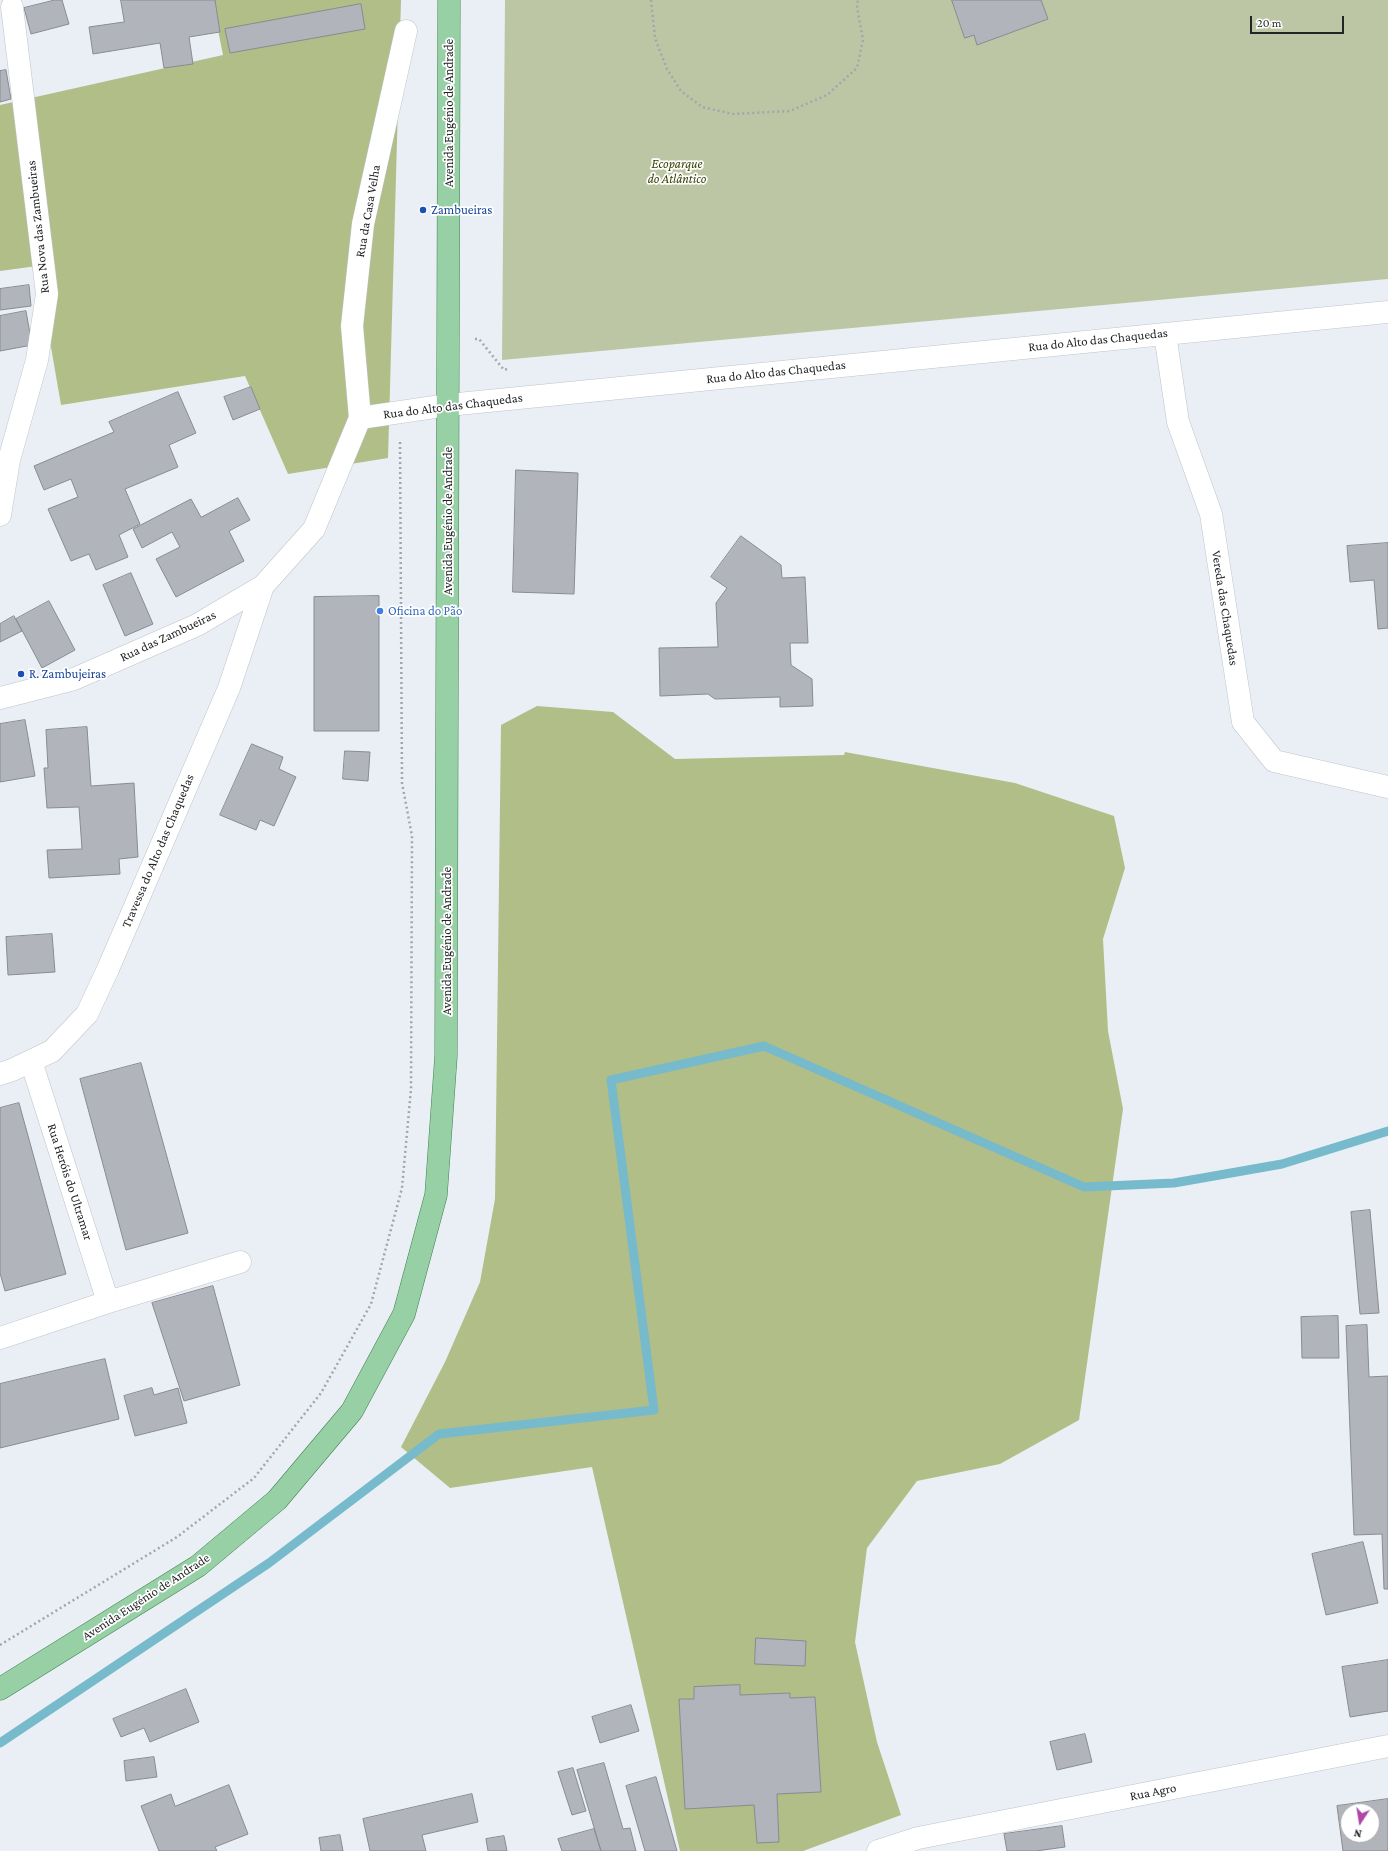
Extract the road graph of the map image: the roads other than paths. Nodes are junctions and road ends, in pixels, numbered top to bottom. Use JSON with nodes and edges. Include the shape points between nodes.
{"nodes":[{"id":1,"x":449,"y":0,"type":"edge"},
{"id":2,"x":12,"y":7,"type":"dead end"},
{"id":3,"x":406,"y":31,"type":"dead end"},
{"id":4,"x":1388,"y":312,"type":"edge"},
{"id":5,"x":1165,"y":334,"type":"junction"},
{"id":6,"x":448,"y":405,"type":"junction"},
{"id":7,"x":360,"y":418,"type":"junction"},
{"id":8,"x":0,"y":515,"type":"edge"},
{"id":9,"x":264,"y":586,"type":"junction"},
{"id":10,"x":0,"y":698,"type":"edge"},
{"id":11,"x":1388,"y":787,"type":"edge"},
{"id":12,"x":31,"y":1061,"type":"junction"},
{"id":13,"x":0,"y":1074,"type":"edge"},
{"id":14,"x":240,"y":1262,"type":"dead end"},
{"id":15,"x":108,"y":1302,"type":"junction"},
{"id":16,"x":0,"y":1338,"type":"edge"},
{"id":17,"x":0,"y":1689,"type":"edge"},
{"id":18,"x":1388,"y":1746,"type":"edge"},
{"id":19,"x":919,"y":1844,"type":"edge"},
{"id":20,"x":878,"y":1851,"type":"edge"}],
"edges":[{"from":1,"to":6,"type":"main road","name":"Avenida Eugénio de Andrade"},
{"from":2,"to":8,"type":"street","name":"Rua Nova das Zambueiras","via":[[47,294],[37,360],[9,460]]},
{"from":3,"to":7,"type":"street","name":"Rua da Casa Velha","via":[[363,224],[352,326]]},
{"from":4,"to":5,"type":"street","name":"Rua do Alto das Chaquedas"},
{"from":5,"to":6,"type":"street","name":"Rua do Alto das Chaquedas"},
{"from":5,"to":11,"type":"street","name":"Vereda das Chaquedas","via":[[1178,422],[1211,514],[1243,722],[1274,761]]},
{"from":6,"to":7,"type":"street","name":"Rua do Alto das Chaquedas"},
{"from":6,"to":17,"type":"main road","name":"Avenida Eugénio de Andrade","via":[[446,1056],[436,1195],[404,1314],[352,1411],[277,1500],[198,1566]]},
{"from":7,"to":9,"type":"street","via":[[314,529]]},
{"from":9,"to":10,"type":"street","name":"Rua das Zambueiras","via":[[197,625],[74,679]]},
{"from":9,"to":12,"type":"street","name":"Travessa do Alto das Chaquedas","via":[[228,688],[87,1014],[52,1051]]},
{"from":12,"to":13,"type":"street","name":"Travessa do Alto das Chaquedas"},
{"from":12,"to":15,"type":"street","name":"Rua Heróis do Ultramar"},
{"from":14,"to":15,"type":"street"},
{"from":15,"to":16,"type":"street"},
{"from":18,"to":19,"type":"street","name":"Rua Agro"},
{"from":19,"to":20,"type":"street","name":"Rua Agro"}]}
